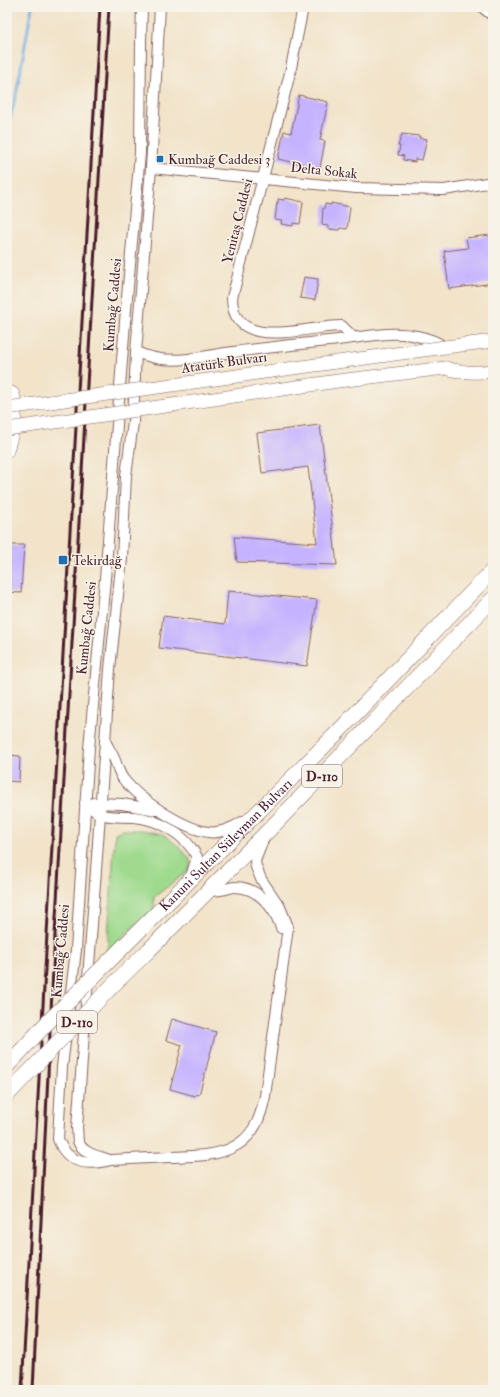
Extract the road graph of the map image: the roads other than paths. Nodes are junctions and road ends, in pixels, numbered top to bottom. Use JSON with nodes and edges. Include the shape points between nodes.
{"nodes":[{"id":1,"x":142,"y":7,"type":"edge"},
{"id":2,"x":160,"y":7,"type":"edge"},
{"id":3,"x":303,"y":7,"type":"edge"},
{"id":4,"x":482,"y":7,"type":"edge"},
{"id":5,"x":493,"y":16,"type":"edge"},
{"id":6,"x":151,"y":168,"type":"junction"},
{"id":7,"x":262,"y":178,"type":"junction"},
{"id":8,"x":493,"y":182,"type":"edge"},
{"id":9,"x":352,"y":338,"type":"junction"},
{"id":10,"x":491,"y":339,"type":"edge"},
{"id":11,"x":446,"y":347,"type":"junction"},
{"id":12,"x":136,"y":352,"type":"junction"},
{"id":13,"x":493,"y":363,"type":"edge"},
{"id":14,"x":445,"y":368,"type":"junction"},
{"id":15,"x":493,"y":371,"type":"edge"},
{"id":16,"x":7,"y":391,"type":"edge"},
{"id":17,"x":7,"y":408,"type":"edge"},
{"id":18,"x":7,"y":429,"type":"edge"},
{"id":19,"x":7,"y":451,"type":"edge"},
{"id":20,"x":493,"y":570,"type":"edge"},
{"id":21,"x":493,"y":599,"type":"edge"},
{"id":22,"x":105,"y":741,"type":"junction"},
{"id":23,"x":85,"y":803,"type":"junction"},
{"id":24,"x":101,"y":803,"type":"junction"},
{"id":25,"x":159,"y":810,"type":"junction"},
{"id":26,"x":259,"y":812,"type":"junction"},
{"id":27,"x":100,"y":814,"type":"junction"},
{"id":28,"x":265,"y":834,"type":"junction"},
{"id":29,"x":187,"y":884,"type":"junction"},
{"id":30,"x":207,"y":892,"type":"junction"},
{"id":31,"x":285,"y":943,"type":"junction"},
{"id":32,"x":7,"y":1066,"type":"edge"},
{"id":33,"x":7,"y":1095,"type":"edge"},
{"id":34,"x":111,"y":1160,"type":"junction"}],
"edges":[{"from":1,"to":23,"type":"street","name":"Kumbağ Caddesi","via":[[140,153]]},
{"from":2,"to":6,"type":"street","name":"Kumbağ Caddesi"},
{"from":3,"to":7,"type":"street","name":"Yenitaş Caddesi","via":[[290,73]]},
{"from":4,"to":5,"type":"street"},
{"from":6,"to":7,"type":"street","name":"Delta Sokak"},
{"from":6,"to":12,"type":"street","name":"Kumbağ Caddesi"},
{"from":7,"to":8,"type":"street","name":"Delta Sokak","via":[[356,188],[409,190],[444,190]]},
{"from":7,"to":9,"type":"street","name":"Yenitaş Caddesi","via":[[232,298],[235,315],[254,331],[267,333],[342,326]]},
{"from":9,"to":11,"type":"street","via":[[386,334],[417,336]]},
{"from":9,"to":12,"type":"street","via":[[168,360],[150,358]]},
{"from":10,"to":11,"type":"main road","name":"Atatürk Bulvarı"},
{"from":11,"to":17,"type":"main road","name":"Atatürk Bulvarı","bridge":true},
{"from":12,"to":22,"type":"street","name":"Kumbağ Caddesi","via":[[133,422],[126,476],[122,558]]},
{"from":13,"to":14,"type":"main road"},
{"from":14,"to":15,"type":"main road","via":[[462,372]]},
{"from":14,"to":18,"type":"main road","bridge":true},
{"from":16,"to":19,"type":"main road","via":[[13,394],[16,417]]},
{"from":20,"to":26,"type":"highway","name":"Kanuni Sultan Süleyman Bulvarı","number":"D-110"},
{"from":21,"to":28,"type":"highway","name":"Kanuni Sultan Süleyman Bulvarı","number":"D-110"},
{"from":22,"to":24,"type":"street","name":"Kumbağ Caddesi"},
{"from":22,"to":25,"type":"street","via":[[122,778]]},
{"from":23,"to":24,"type":"street"},
{"from":23,"to":27,"type":"street"},
{"from":23,"to":34,"type":"street","name":"Kumbağ Caddesi","via":[[76,950],[62,1067],[58,1139],[69,1157],[79,1161],[101,1163]]},
{"from":24,"to":25,"type":"street"},
{"from":24,"to":27,"type":"street","name":"Kumbağ Caddesi"},
{"from":25,"to":26,"type":"street","via":[[197,830],[209,833],[230,829]]},
{"from":26,"to":29,"type":"highway","name":"Kanuni Sultan Süleyman Bulvarı","number":"D-110"},
{"from":27,"to":29,"type":"street","via":[[152,821],[167,827],[185,840],[197,858]]},
{"from":27,"to":34,"type":"street","name":"Kumbağ Caddesi","via":[[77,1128],[78,1141],[83,1149]]},
{"from":28,"to":30,"type":"highway","name":"Kanuni Sultan Süleyman Bulvarı","number":"D-110"},
{"from":28,"to":31,"type":"street","name":"Kumbağ Caddesi","via":[[256,867],[284,916],[288,927]]},
{"from":29,"to":32,"type":"highway","name":"Kanuni Sultan Süleyman Bulvarı","number":"D-110","bridge":true},
{"from":30,"to":31,"type":"street","name":"Kumbağ Caddesi","via":[[235,887],[258,894],[271,906],[278,918]]},
{"from":30,"to":33,"type":"highway","name":"Kanuni Sultan Süleyman Bulvarı","number":"D-110","bridge":true},
{"from":31,"to":34,"type":"street","name":"Kumbağ Caddesi","via":[[265,1096],[261,1115],[251,1133],[237,1145],[217,1153]]}]}
